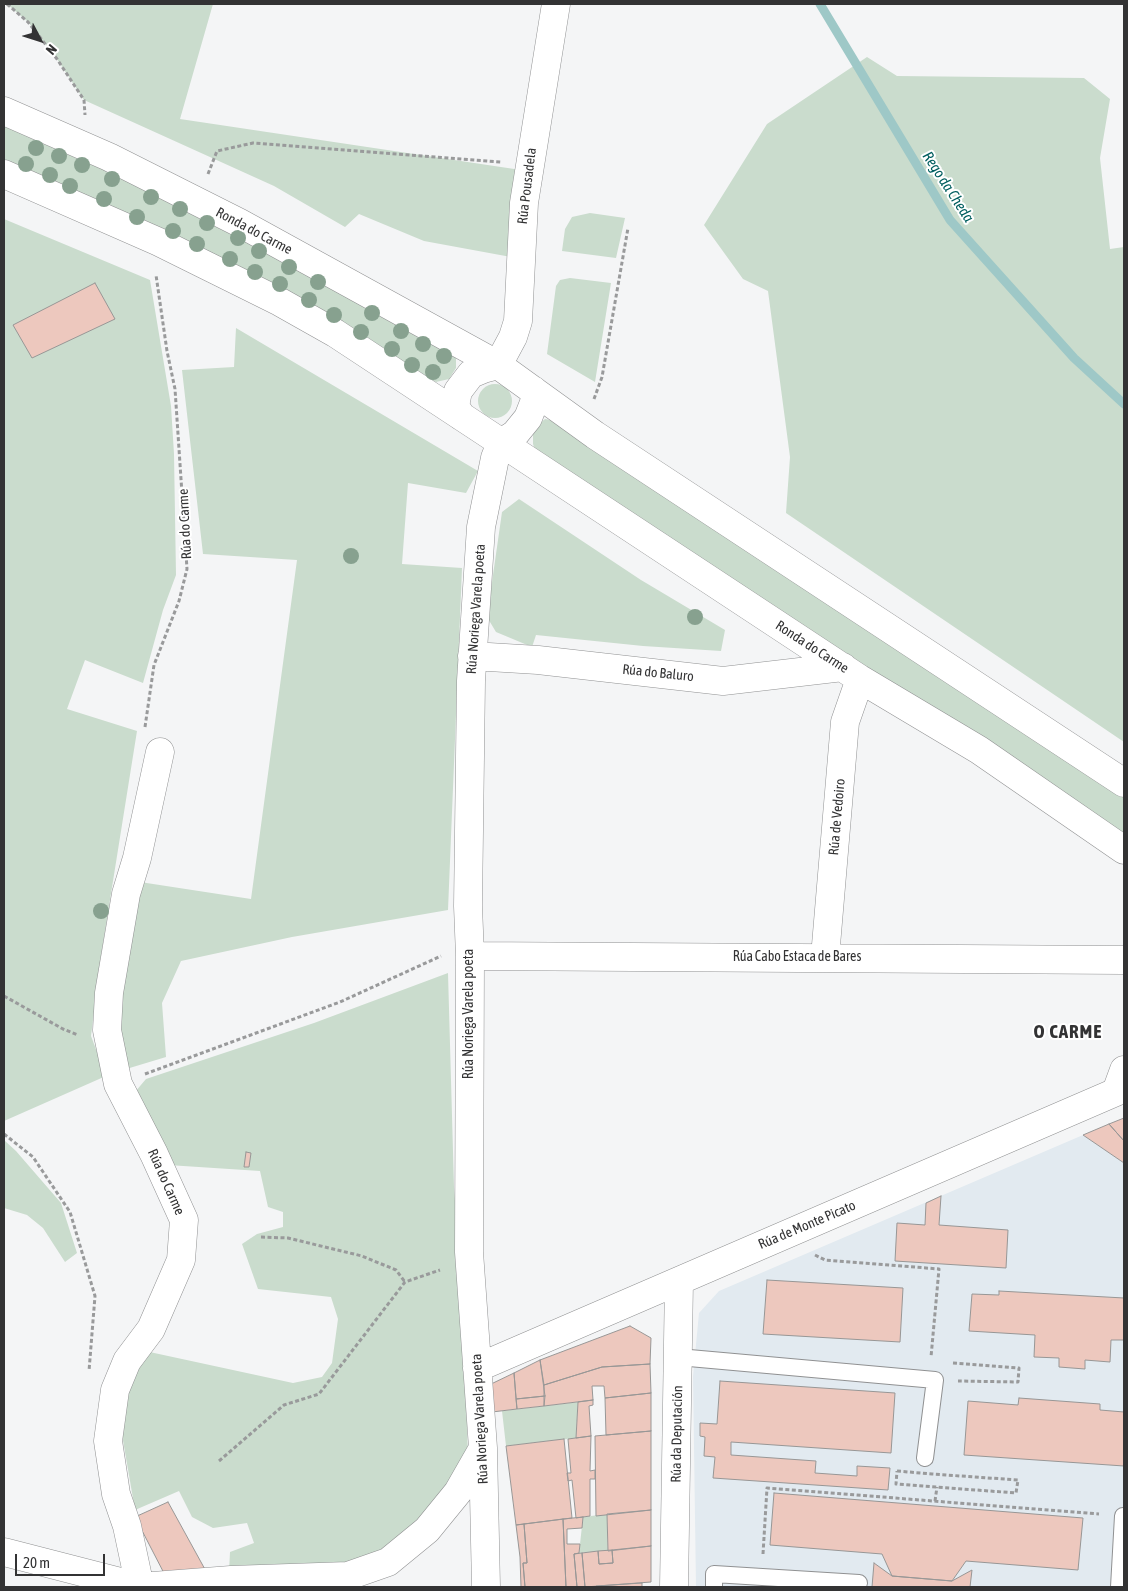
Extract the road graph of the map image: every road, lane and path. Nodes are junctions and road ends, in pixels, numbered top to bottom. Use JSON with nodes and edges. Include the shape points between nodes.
{"nodes":[{"id":1,"x":7,"y":4,"type":"edge"},
{"id":2,"x":556,"y":4,"type":"edge"},
{"id":3,"x":4,"y":112,"type":"edge"},
{"id":4,"x":86,"y":118,"type":"dead end"},
{"id":5,"x":529,"y":164,"type":"junction"},
{"id":6,"x":4,"y":174,"type":"edge"},
{"id":7,"x":208,"y":174,"type":"dead end"},
{"id":8,"x":628,"y":228,"type":"dead end"},
{"id":9,"x":156,"y":275,"type":"dead end"},
{"id":10,"x":498,"y":365,"type":"junction"},
{"id":11,"x":533,"y":390,"type":"junction"},
{"id":12,"x":592,"y":402,"type":"dead end"},
{"id":13,"x":461,"y":416,"type":"junction"},
{"id":14,"x":501,"y":443,"type":"junction"},
{"id":15,"x":472,"y":656,"type":"junction"},
{"id":16,"x":851,"y":673,"type":"junction"},
{"id":17,"x":152,"y":741,"type":"joint"},
{"id":18,"x":1124,"y":783,"type":"edge"},
{"id":19,"x":1124,"y":850,"type":"edge"},
{"id":20,"x":470,"y":950,"type":"junction"},
{"id":21,"x":826,"y":957,"type":"junction"},
{"id":22,"x":1124,"y":960,"type":"edge"},
{"id":23,"x":4,"y":996,"type":"edge"},
{"id":24,"x":112,"y":1048,"type":"junction"},
{"id":25,"x":1124,"y":1070,"type":"edge"},
{"id":26,"x":118,"y":1084,"type":"junction"},
{"id":27,"x":4,"y":1134,"type":"edge"},
{"id":28,"x":261,"y":1236,"type":"dead end"},
{"id":29,"x":811,"y":1252,"type":"dead end"},
{"id":30,"x":470,"y":1261,"type":"junction"},
{"id":31,"x":679,"y":1281,"type":"junction"},
{"id":32,"x":405,"y":1282,"type":"junction"},
{"id":33,"x":678,"y":1357,"type":"junction"},
{"id":34,"x":931,"y":1362,"type":"dead end"},
{"id":35,"x":950,"y":1363,"type":"dead end"},
{"id":36,"x":477,"y":1368,"type":"junction"},
{"id":37,"x":89,"y":1375,"type":"dead end"},
{"id":38,"x":935,"y":1380,"type":"junction"},
{"id":39,"x":483,"y":1448,"type":"junction"},
{"id":40,"x":925,"y":1458,"type":"dead end"},
{"id":41,"x":219,"y":1461,"type":"dead end"},
{"id":42,"x":937,"y":1487,"type":"junction"},
{"id":43,"x":935,"y":1501,"type":"junction"},
{"id":44,"x":1123,"y":1516,"type":"edge"},
{"id":45,"x":4,"y":1552,"type":"edge"},
{"id":46,"x":761,"y":1577,"type":"junction"},
{"id":47,"x":859,"y":1583,"type":"dead end"},
{"id":48,"x":140,"y":1587,"type":"edge"},
{"id":49,"x":486,"y":1587,"type":"edge"},
{"id":50,"x":674,"y":1587,"type":"edge"},
{"id":51,"x":714,"y":1587,"type":"edge"},
{"id":52,"x":1119,"y":1587,"type":"edge"}],
"edges":[{"from":1,"to":4,"type":"path","via":[[28,22],[58,58],[84,100]]},
{"from":2,"to":5,"type":"street","name":"Rúa Pousadela"},
{"from":3,"to":10,"type":"street","name":"Ronda do Carme","via":[[109,157],[240,223]]},
{"from":5,"to":7,"type":"path","via":[[253,143],[217,150]]},
{"from":5,"to":10,"type":"street","name":"Rúa Pousadela","via":[[521,236],[518,321]]},
{"from":6,"to":13,"type":"street","name":"Ronda do Carme","via":[[159,242],[280,302],[335,333]]},
{"from":8,"to":12,"type":"path","via":[[602,377]]},
{"from":9,"to":17,"type":"path","name":"Rúa do Carme","via":[[175,389],[187,569],[154,666]]},
{"from":10,"to":11,"type":"street","name":"Ronda do Carme"},
{"from":10,"to":13,"type":"street","via":[[471,374],[458,391],[456,406]]},
{"from":11,"to":14,"type":"street","via":[[535,400],[528,418],[515,434]]},
{"from":11,"to":18,"type":"street","name":"Ronda do Carme","via":[[595,435]]},
{"from":13,"to":14,"type":"street","name":"Ronda do Carme"},
{"from":14,"to":15,"type":"street","name":"Rúa Noriega Varela poeta","via":[[481,527]]},
{"from":14,"to":16,"type":"street","name":"Ronda do Carme"},
{"from":15,"to":16,"type":"street","name":"Rúa do Baluro","via":[[723,680]]},
{"from":15,"to":20,"type":"street","name":"Rúa Noriega Varela poeta"},
{"from":16,"to":19,"type":"street","name":"Ronda do Carme","via":[[979,750]]},
{"from":16,"to":21,"type":"street","name":"Rúa de Vedoiro"},
{"from":17,"to":24,"type":"street","name":"Rúa do Carme","via":[[138,858],[126,894],[109,993],[108,1030]]},
{"from":20,"to":21,"type":"street","name":"Rúa Cabo Estaca de Bares"},
{"from":20,"to":26,"type":"path","via":[[449,952],[340,1002]]},
{"from":20,"to":30,"type":"street","name":"Rúa Noriega Varela poeta"},
{"from":21,"to":22,"type":"street","name":"Rúa Cabo Estaca de Bares"},
{"from":23,"to":24,"type":"path","via":[[63,1029]]},
{"from":24,"to":26,"type":"street","name":"Rúa do Carme"},
{"from":25,"to":31,"type":"street","name":"Rúa de Monte Picato","via":[[1116,1092]]},
{"from":26,"to":48,"type":"street","name":"Rúa do Carme","via":[[184,1220],[181,1260],[151,1329],[128,1361],[115,1390],[108,1441],[116,1494],[127,1526]]},
{"from":27,"to":37,"type":"path","via":[[33,1157],[70,1212],[95,1296]]},
{"from":28,"to":32,"type":"path","via":[[288,1238],[362,1256],[396,1270]]},
{"from":29,"to":34,"type":"path","via":[[825,1260],[939,1269]]},
{"from":30,"to":32,"type":"path"},
{"from":30,"to":36,"type":"street","name":"Rúa Noriega Varela poeta"},
{"from":31,"to":33,"type":"street","name":"Rúa da Deputación"},
{"from":31,"to":36,"type":"street","name":"Rúa de Monte Picato"},
{"from":32,"to":41,"type":"path","via":[[319,1394],[284,1405]]},
{"from":33,"to":38,"type":"lane"},
{"from":33,"to":50,"type":"street","name":"Rúa da Deputación"},
{"from":35,"to":38,"type":"path","via":[[1019,1368],[1018,1382]]},
{"from":36,"to":39,"type":"street","name":"Rúa Noriega Varela poeta"},
{"from":38,"to":40,"type":"lane"},
{"from":39,"to":48,"type":"street","via":[[458,1492],[427,1530],[388,1562],[348,1576]]},
{"from":39,"to":49,"type":"street","name":"Rúa Noriega Varela poeta"},
{"from":42,"to":42,"type":"path","via":[[896,1484],[897,1471],[1018,1480],[1016,1493]]},
{"from":42,"to":43,"type":"path"},
{"from":43,"to":44,"type":"path"},
{"from":43,"to":46,"type":"path","via":[[767,1488]]},
{"from":44,"to":52,"type":"lane"},
{"from":45,"to":48,"type":"street"},
{"from":46,"to":47,"type":"lane"},
{"from":46,"to":51,"type":"lane","via":[[714,1574]]}]}
